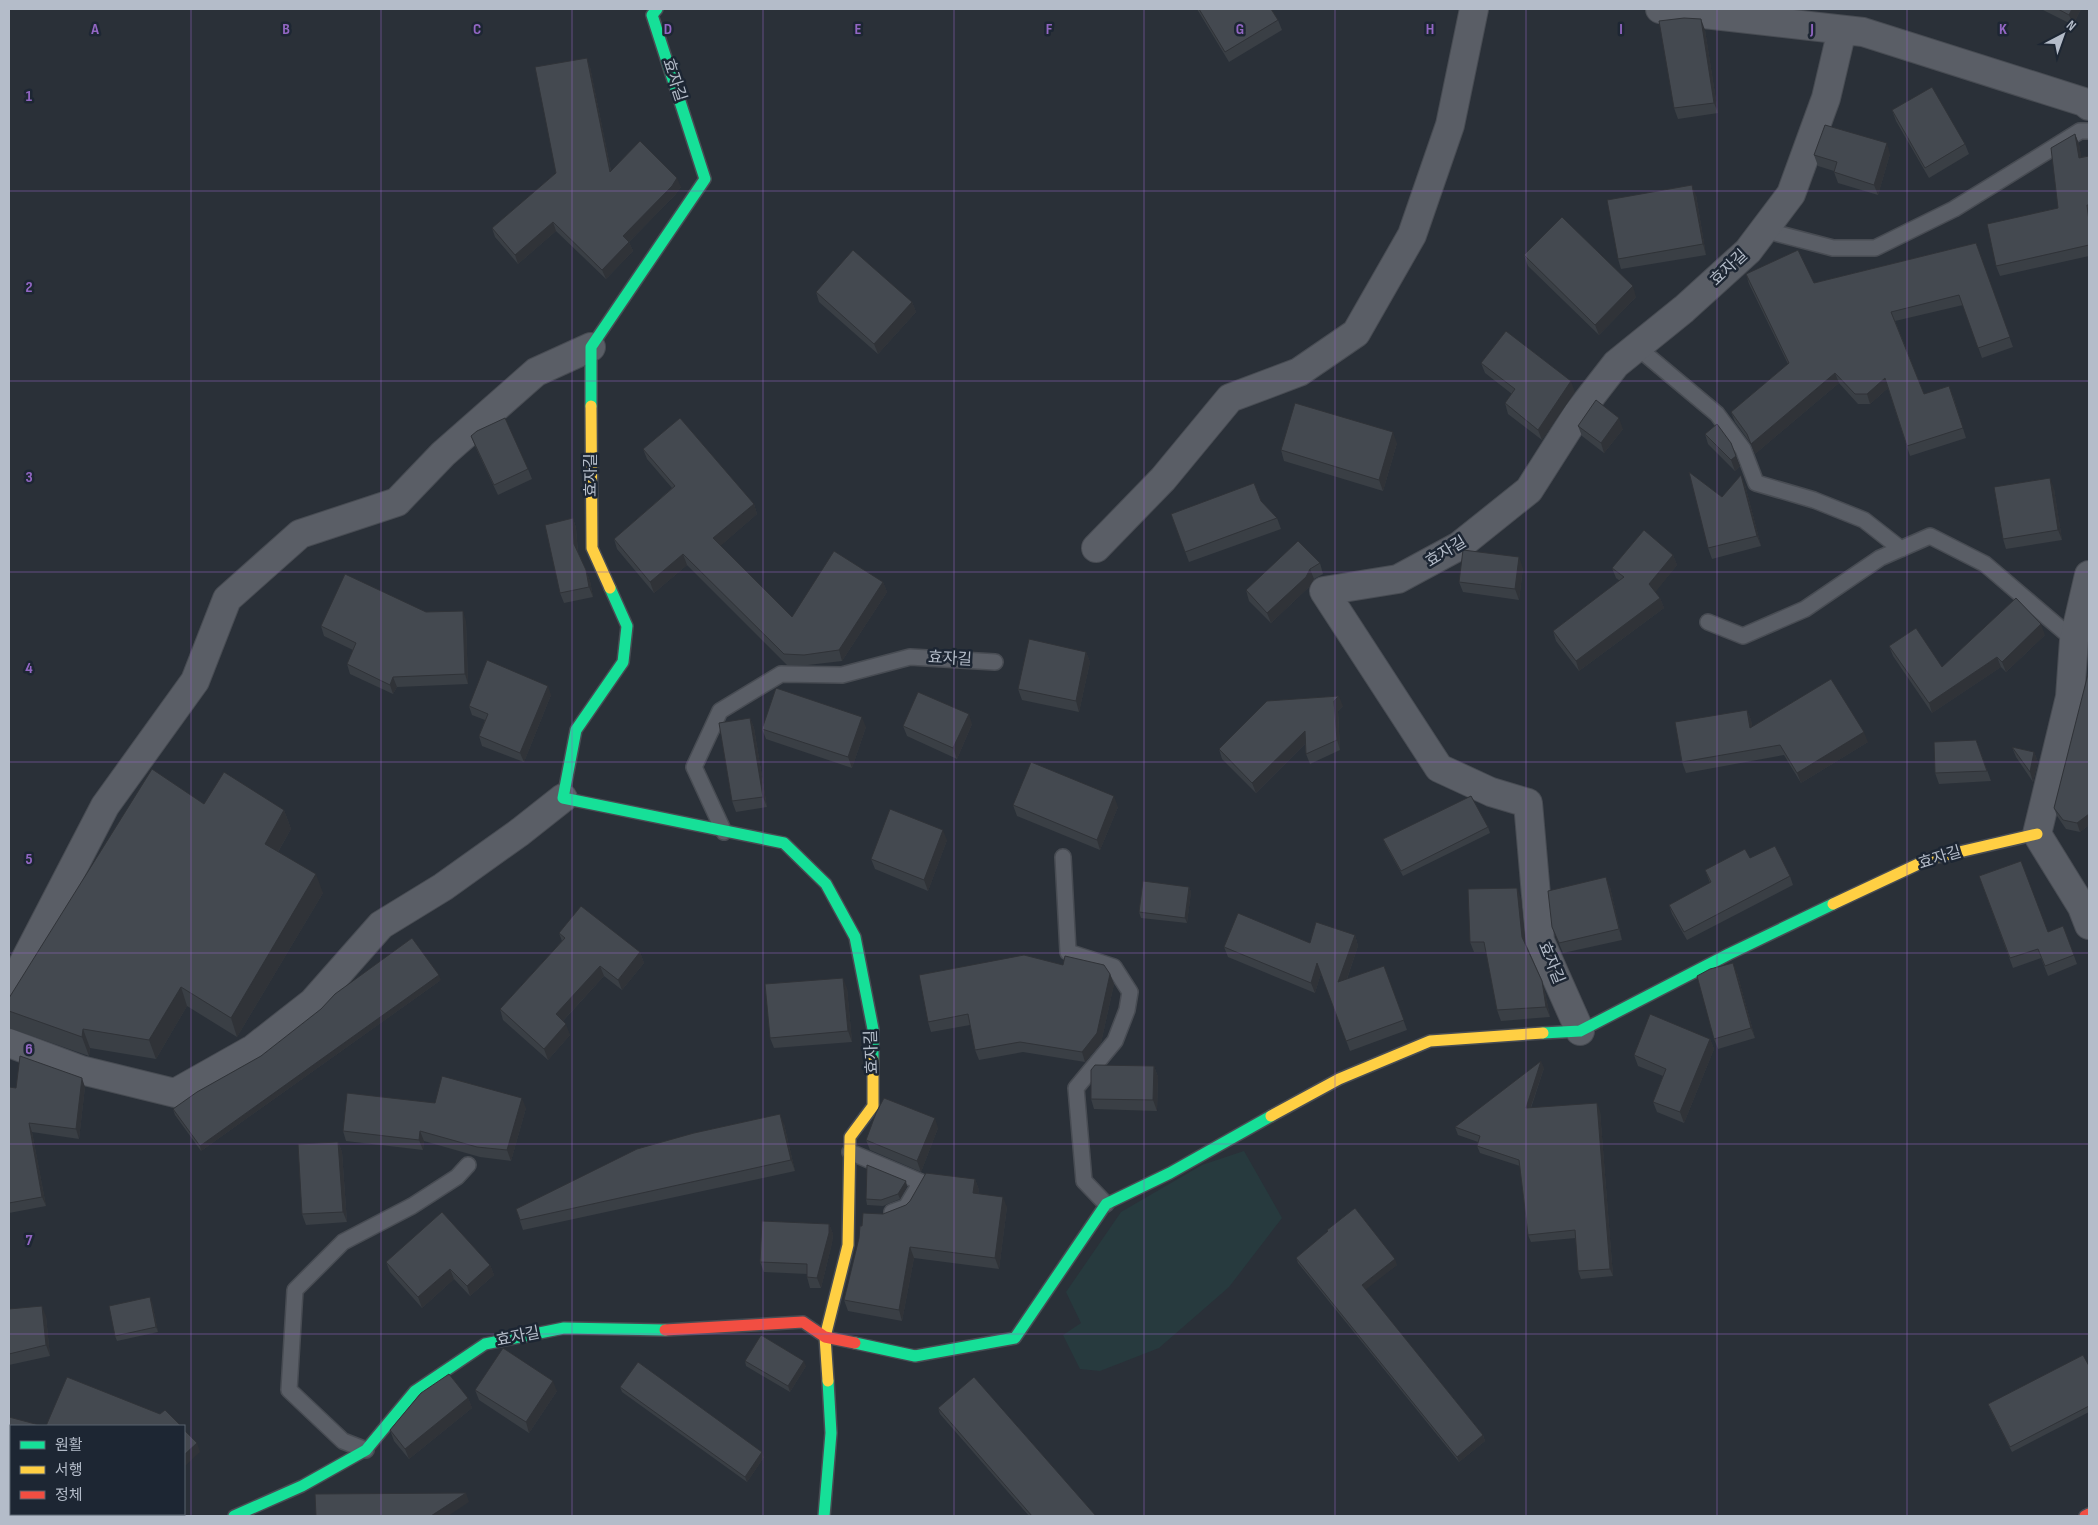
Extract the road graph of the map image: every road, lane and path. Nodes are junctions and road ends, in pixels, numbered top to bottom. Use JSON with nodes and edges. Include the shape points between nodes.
{"nodes":[{"id":1,"x":657,"y":9,"type":"edge"},
{"id":2,"x":1474,"y":9,"type":"edge"},
{"id":3,"x":1660,"y":9,"type":"edge"},
{"id":4,"x":1842,"y":30,"type":"junction"},
{"id":5,"x":2089,"y":106,"type":"edge"},
{"id":6,"x":2089,"y":131,"type":"edge"},
{"id":7,"x":1764,"y":230,"type":"junction"},
{"id":8,"x":591,"y":347,"type":"junction"},
{"id":9,"x":1637,"y":347,"type":"junction"},
{"id":10,"x":1096,"y":548,"type":"dead end"},
{"id":11,"x":1901,"y":549,"type":"junction"},
{"id":12,"x":2089,"y":575,"type":"edge"},
{"id":13,"x":1708,"y":622,"type":"dead end"},
{"id":14,"x":2074,"y":640,"type":"junction"},
{"id":15,"x":995,"y":662,"type":"dead end"},
{"id":16,"x":563,"y":798,"type":"junction"},
{"id":17,"x":724,"y":832,"type":"junction"},
{"id":18,"x":2037,"y":834,"type":"junction"},
{"id":19,"x":1062,"y":857,"type":"dead end"},
{"id":20,"x":2089,"y":924,"type":"edge"},
{"id":21,"x":9,"y":991,"type":"edge"},
{"id":22,"x":1580,"y":1031,"type":"junction"},
{"id":23,"x":9,"y":1043,"type":"edge"},
{"id":24,"x":850,"y":1152,"type":"junction"},
{"id":25,"x":468,"y":1165,"type":"edge"},
{"id":26,"x":1106,"y":1204,"type":"junction"},
{"id":27,"x":862,"y":1214,"type":"junction"},
{"id":28,"x":825,"y":1338,"type":"junction"},
{"id":29,"x":366,"y":1450,"type":"junction"},
{"id":30,"x":2089,"y":1514,"type":"edge"},
{"id":31,"x":234,"y":1516,"type":"edge"},
{"id":32,"x":824,"y":1516,"type":"edge"},
{"id":33,"x":2085,"y":1516,"type":"edge"}],
"edges":[{"from":1,"to":8,"type":"street","name":"효자길","via":[[652,14],[705,179]]},
{"from":2,"to":10,"type":"street","via":[[1450,125],[1412,235],[1356,333],[1299,372],[1230,398],[1163,479]]},
{"from":3,"to":4,"type":"street"},
{"from":4,"to":5,"type":"street","via":[[1863,32]]},
{"from":4,"to":7,"type":"street","name":"효자길","via":[[1826,98],[1791,194]]},
{"from":6,"to":7,"type":"lane","via":[[2080,131],[1954,209],[1875,248],[1833,248]]},
{"from":7,"to":9,"type":"street","name":"효자길","via":[[1748,251]]},
{"from":8,"to":16,"type":"street","name":"효자길","via":[[592,548],[627,626],[623,662],[576,730]]},
{"from":8,"to":21,"type":"street","via":[[536,372],[443,454],[397,502],[300,534],[227,599],[195,681],[105,806]]},
{"from":9,"to":11,"type":"lane","via":[[1717,414],[1743,449],[1756,483],[1814,500],[1864,520]]},
{"from":9,"to":22,"type":"street","name":"효자길","via":[[1616,364],[1578,413],[1529,490],[1460,546],[1398,579],[1324,591],[1439,768],[1491,792],[1528,804],[1540,941]]},
{"from":11,"to":13,"type":"lane","via":[[1880,558],[1805,609],[1743,636]]},
{"from":11,"to":14,"type":"lane","via":[[1930,536],[1986,564]]},
{"from":12,"to":14,"type":"street"},
{"from":14,"to":18,"type":"street","via":[[2070,697]]},
{"from":15,"to":17,"type":"lane","name":"효자길","via":[[910,657],[842,675],[781,674],[720,711],[694,766]]},
{"from":16,"to":17,"type":"street","name":"효자길"},
{"from":16,"to":23,"type":"street","via":[[450,881],[381,925],[314,1002],[252,1049],[176,1093],[81,1070]]},
{"from":17,"to":24,"type":"street","name":"효자길","via":[[784,843],[826,884],[855,937],[873,1029],[873,1106],[850,1137]]},
{"from":18,"to":20,"type":"street"},
{"from":18,"to":22,"type":"street","name":"효자길","via":[[1928,859],[1729,954]]},
{"from":19,"to":26,"type":"lane","via":[[1068,952],[1114,967],[1130,992],[1115,1041],[1076,1088],[1084,1181]]},
{"from":22,"to":26,"type":"street","name":"효자길","via":[[1430,1041],[1339,1079],[1170,1173]]},
{"from":24,"to":27,"type":"street","name":"효자길"},
{"from":24,"to":27,"type":"lane","via":[[921,1182],[906,1207],[884,1215]]},
{"from":25,"to":29,"type":"lane","via":[[412,1206],[343,1242],[295,1290],[289,1390],[343,1441]]},
{"from":26,"to":28,"type":"street","name":"효자길","via":[[1015,1338],[915,1356]]},
{"from":27,"to":28,"type":"street","name":"효자길","via":[[848,1245]]},
{"from":28,"to":29,"type":"street","name":"효자길","via":[[803,1322],[659,1330],[564,1328],[485,1344],[416,1391]]},
{"from":28,"to":32,"type":"street","via":[[831,1433]]},
{"from":29,"to":31,"type":"street","name":"효자길","via":[[302,1486]]},
{"from":30,"to":33,"type":"street"}]}
